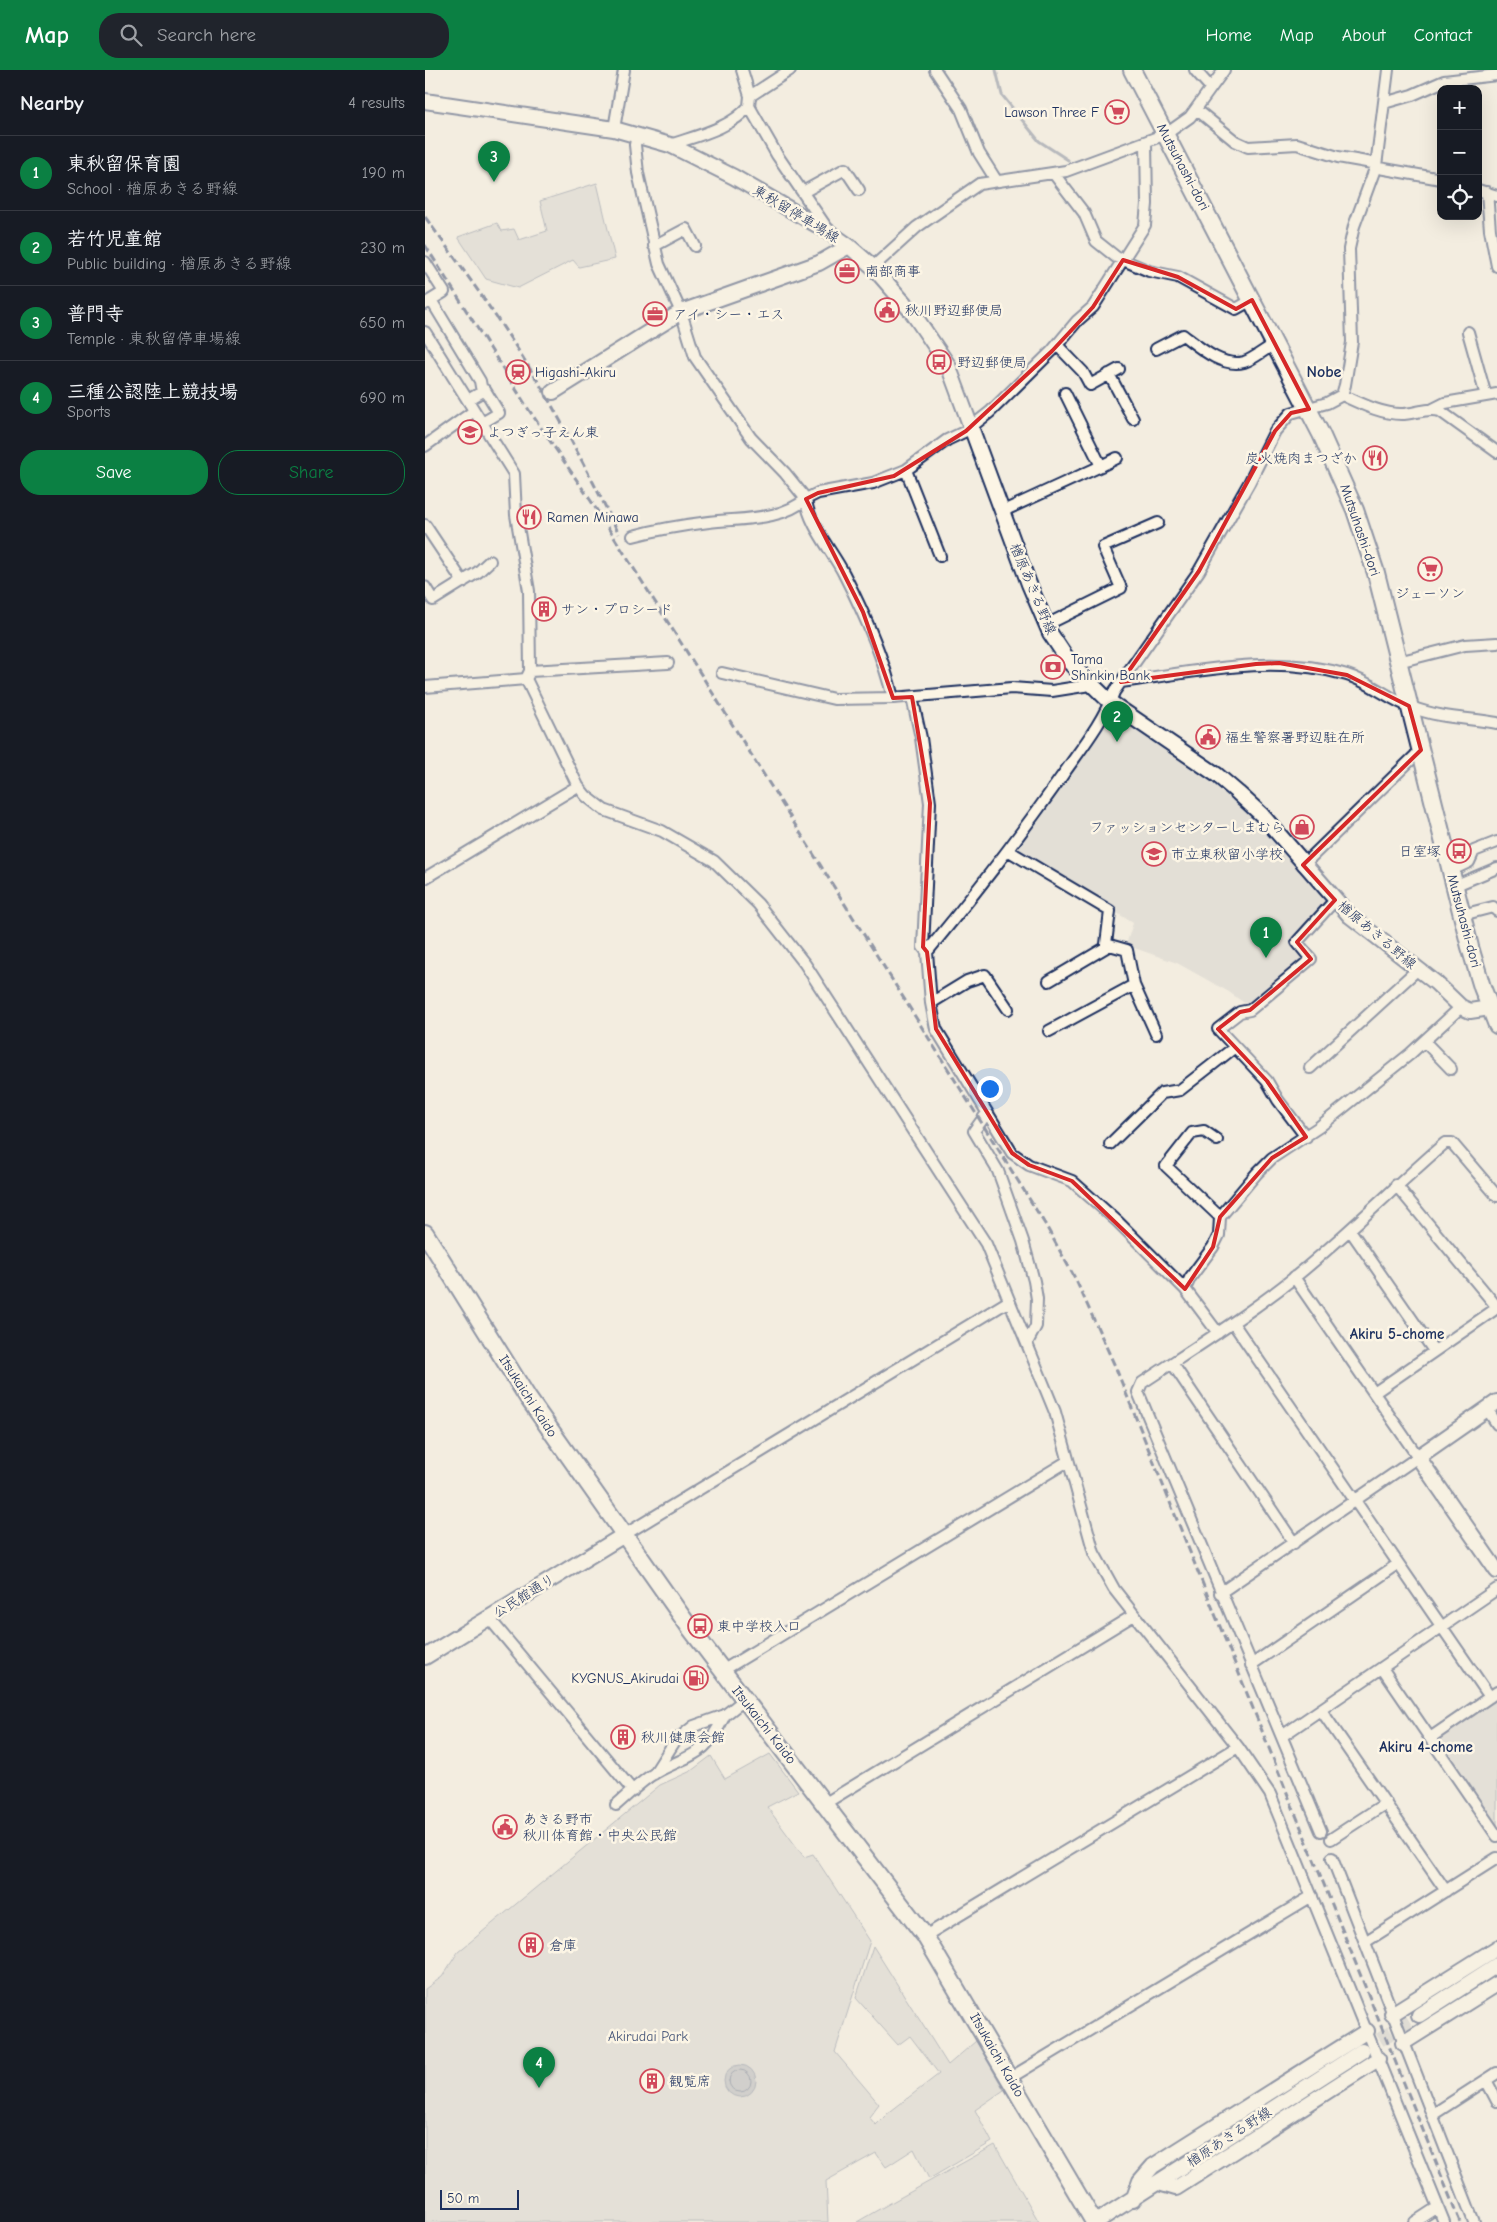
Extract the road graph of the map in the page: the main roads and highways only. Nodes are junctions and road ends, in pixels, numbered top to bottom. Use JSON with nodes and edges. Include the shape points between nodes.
{"nodes":[{"id":1,"x":1132,"y":70,"type":"edge"},
{"id":2,"x":425,"y":100,"type":"edge"},
{"id":3,"x":849,"y":246,"type":"junction"},
{"id":4,"x":553,"y":392,"type":"dead end"},
{"id":5,"x":1489,"y":1008,"type":"junction"},
{"id":6,"x":1497,"y":1025,"type":"edge"},
{"id":7,"x":425,"y":1233,"type":"edge"},
{"id":8,"x":1492,"y":1406,"type":"edge"},
{"id":9,"x":623,"y":1535,"type":"junction"},
{"id":10,"x":1497,"y":1571,"type":"edge"},
{"id":11,"x":425,"y":1657,"type":"edge"},
{"id":12,"x":1497,"y":1948,"type":"edge"},
{"id":13,"x":1497,"y":1965,"type":"edge"},
{"id":14,"x":1497,"y":1984,"type":"edge"},
{"id":15,"x":1392,"y":2014,"type":"road end"},
{"id":16,"x":1419,"y":2015,"type":"tunnel mouth"},
{"id":17,"x":1367,"y":2031,"type":"road end"},
{"id":18,"x":1403,"y":2043,"type":"road end"},
{"id":19,"x":1362,"y":2051,"type":"tunnel mouth"},
{"id":20,"x":1378,"y":2059,"type":"road end"},
{"id":21,"x":1159,"y":2183,"type":"junction"},
{"id":22,"x":1133,"y":2200,"type":"junction"},
{"id":23,"x":1095,"y":2222,"type":"edge"}],
"edges":[{"from":1,"to":5,"type":"main road","name":"Mutsuhashi-dori","via":[[1309,409],[1341,474],[1365,536],[1452,878]]},
{"from":2,"to":3,"type":"main road","name":"東秋留停車場線","via":[[614,129],[671,145],[734,177]]},
{"from":3,"to":4,"type":"main road","name":"東秋留停車場線","via":[[819,263],[681,312]]},
{"from":3,"to":5,"type":"main road","name":"楢原あきる野線","via":[[873,267],[911,312],[948,365],[1046,624],[1070,663],[1111,702],[1217,775],[1262,815],[1349,916],[1461,1007],[1470,1011]]},
{"from":5,"to":6,"type":"main road","name":"Mutsuhashi-dori"},
{"from":7,"to":9,"type":"main road","name":"Itsukaichi Kaido","via":[[528,1398]]},
{"from":8,"to":10,"type":"main road","via":[[1418,1457]]},
{"from":9,"to":11,"type":"main road","name":"公民館通り"},
{"from":9,"to":23,"type":"main road","name":"Itsukaichi Kaido","via":[[722,1671],[925,1936]]},
{"from":12,"to":15,"type":"main road"},
{"from":13,"to":16,"type":"main road"},
{"from":14,"to":18,"type":"main road"},
{"from":17,"to":22,"type":"main road","via":[[1153,2166],[1140,2181]]},
{"from":19,"to":21,"type":"main road","name":"楢原あきる野線"},
{"from":20,"to":21,"type":"main road","via":[[1176,2188]]},
{"from":21,"to":22,"type":"main road","name":"楢原あきる野線"},
{"from":22,"to":23,"type":"main road","name":"楢原あきる野線"}]}
